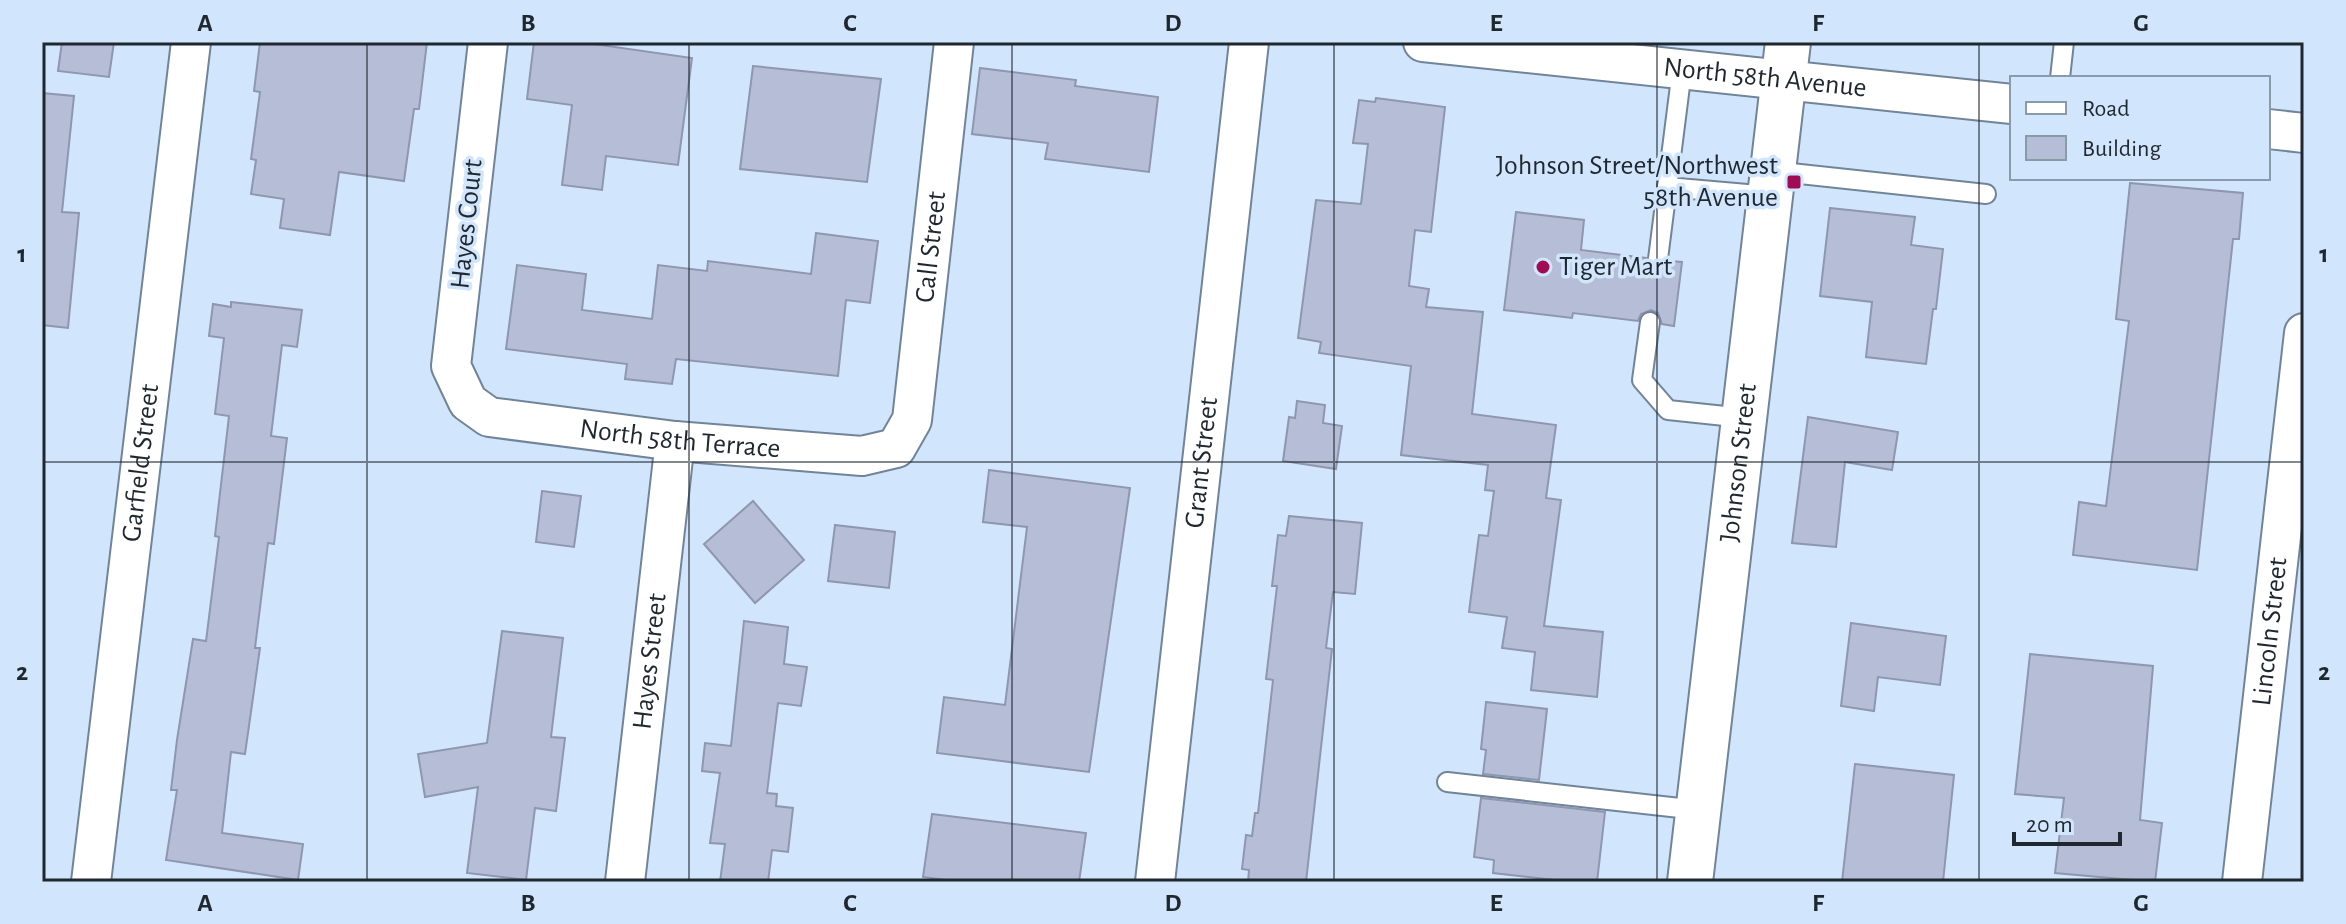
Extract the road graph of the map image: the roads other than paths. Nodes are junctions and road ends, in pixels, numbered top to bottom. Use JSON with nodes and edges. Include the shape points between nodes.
{"nodes":[{"id":1,"x":191,"y":42,"type":"edge"},
{"id":2,"x":488,"y":42,"type":"edge"},
{"id":3,"x":954,"y":42,"type":"edge"},
{"id":4,"x":1249,"y":42,"type":"edge"},
{"id":5,"x":1423,"y":42,"type":"edge"},
{"id":6,"x":2064,"y":42,"type":"edge"},
{"id":7,"x":1786,"y":61,"type":"edge"},
{"id":8,"x":1682,"y":70,"type":"junction"},
{"id":9,"x":2060,"y":76,"type":"edge"},
{"id":10,"x":2010,"y":104,"type":"edge"},
{"id":11,"x":2270,"y":129,"type":"edge"},
{"id":12,"x":2304,"y":133,"type":"edge"},
{"id":13,"x":1771,"y":184,"type":"junction"},
{"id":14,"x":1667,"y":187,"type":"junction"},
{"id":15,"x":1986,"y":194,"type":"dead end"},
{"id":16,"x":1658,"y":259,"type":"dead end"},
{"id":17,"x":1650,"y":322,"type":"dead end"},
{"id":18,"x":2304,"y":333,"type":"edge"},
{"id":19,"x":468,"y":402,"type":"joint"},
{"id":20,"x":1744,"y":418,"type":"junction"},
{"id":21,"x":675,"y":441,"type":"junction"},
{"id":22,"x":896,"y":448,"type":"joint"},
{"id":23,"x":1447,"y":782,"type":"dead end"},
{"id":24,"x":1698,"y":810,"type":"junction"},
{"id":25,"x":91,"y":882,"type":"edge"},
{"id":26,"x":625,"y":882,"type":"edge"},
{"id":27,"x":1155,"y":882,"type":"edge"},
{"id":28,"x":1690,"y":882,"type":"edge"},
{"id":29,"x":2242,"y":882,"type":"edge"}],
"edges":[{"from":1,"to":25,"type":"street","name":"Garfield Street"},
{"from":2,"to":19,"type":"street","name":"Hayes Court","via":[[451,366]]},
{"from":3,"to":22,"type":"street","name":"Call Street","via":[[912,420]]},
{"from":4,"to":27,"type":"street","name":"Grant Street"},
{"from":5,"to":8,"type":"street","name":"North 58th Avenue"},
{"from":6,"to":9,"type":"lane"},
{"from":7,"to":8,"type":"street","name":"North 58th Avenue"},
{"from":7,"to":10,"type":"street","name":"North 58th Avenue"},
{"from":7,"to":13,"type":"street","name":"Johnson Street"},
{"from":8,"to":14,"type":"lane"},
{"from":11,"to":12,"type":"street"},
{"from":13,"to":14,"type":"lane"},
{"from":13,"to":15,"type":"lane"},
{"from":13,"to":20,"type":"street","name":"Johnson Street"},
{"from":14,"to":16,"type":"lane"},
{"from":17,"to":20,"type":"lane","via":[[1642,380],[1668,410]]},
{"from":18,"to":29,"type":"street","name":"Lincoln Street"},
{"from":19,"to":21,"type":"street","name":"North 58th Terrace","via":[[489,417]]},
{"from":20,"to":24,"type":"street","name":"Johnson Street"},
{"from":21,"to":22,"type":"street","name":"North 58th Terrace","via":[[862,456]]},
{"from":21,"to":26,"type":"street","name":"Hayes Street"},
{"from":23,"to":24,"type":"lane"},
{"from":24,"to":28,"type":"street","name":"Johnson Street"}]}
